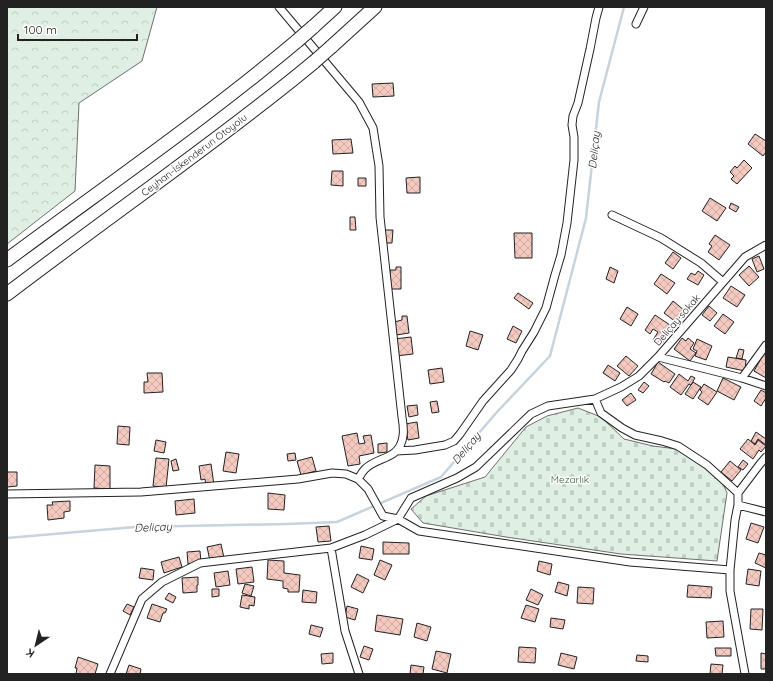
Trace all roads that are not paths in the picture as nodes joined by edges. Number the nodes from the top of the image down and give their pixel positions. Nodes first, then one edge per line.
1 (279, 7) edge
2 (335, 7) edge
3 (375, 7) edge
4 (599, 7) edge
5 (644, 7) edge
6 (636, 24) dead end
7 (612, 215) dead end
8 (766, 245) edge
9 (7, 260) edge
10 (723, 282) junction
11 (7, 294) edge
12 (766, 345) edge
13 (658, 357) junction
14 (742, 378) junction
15 (766, 386) edge
16 (595, 399) junction
17 (396, 451) junction
18 (766, 457) edge
19 (358, 480) junction
20 (738, 493) junction
21 (7, 494) edge
22 (738, 505) junction
23 (766, 512) edge
24 (398, 519) junction
25 (331, 548) junction
26 (730, 570) junction
27 (110, 674) edge
28 (359, 674) edge
29 (745, 674) edge

1 - 17 street
2 - 9 highway, bridge
3 - 11 highway, Ceyhan-İskenderun Otoyolu, bridge
4 - 17 street
5 - 6 street
7 - 10 street
8 - 10 street, Deliçay sokak
10 - 13 street, Deliçay sokak
12 - 14 street
13 - 14 street
13 - 16 street, Deliçay sokak
14 - 15 street
16 - 20 street
16 - 24 street, Deliçay sokak
17 - 19 street
18 - 20 street
19 - 21 street
19 - 24 street
20 - 22 street
22 - 23 street
22 - 26 street
24 - 25 street
24 - 26 street
25 - 27 street
25 - 28 street
26 - 29 street

